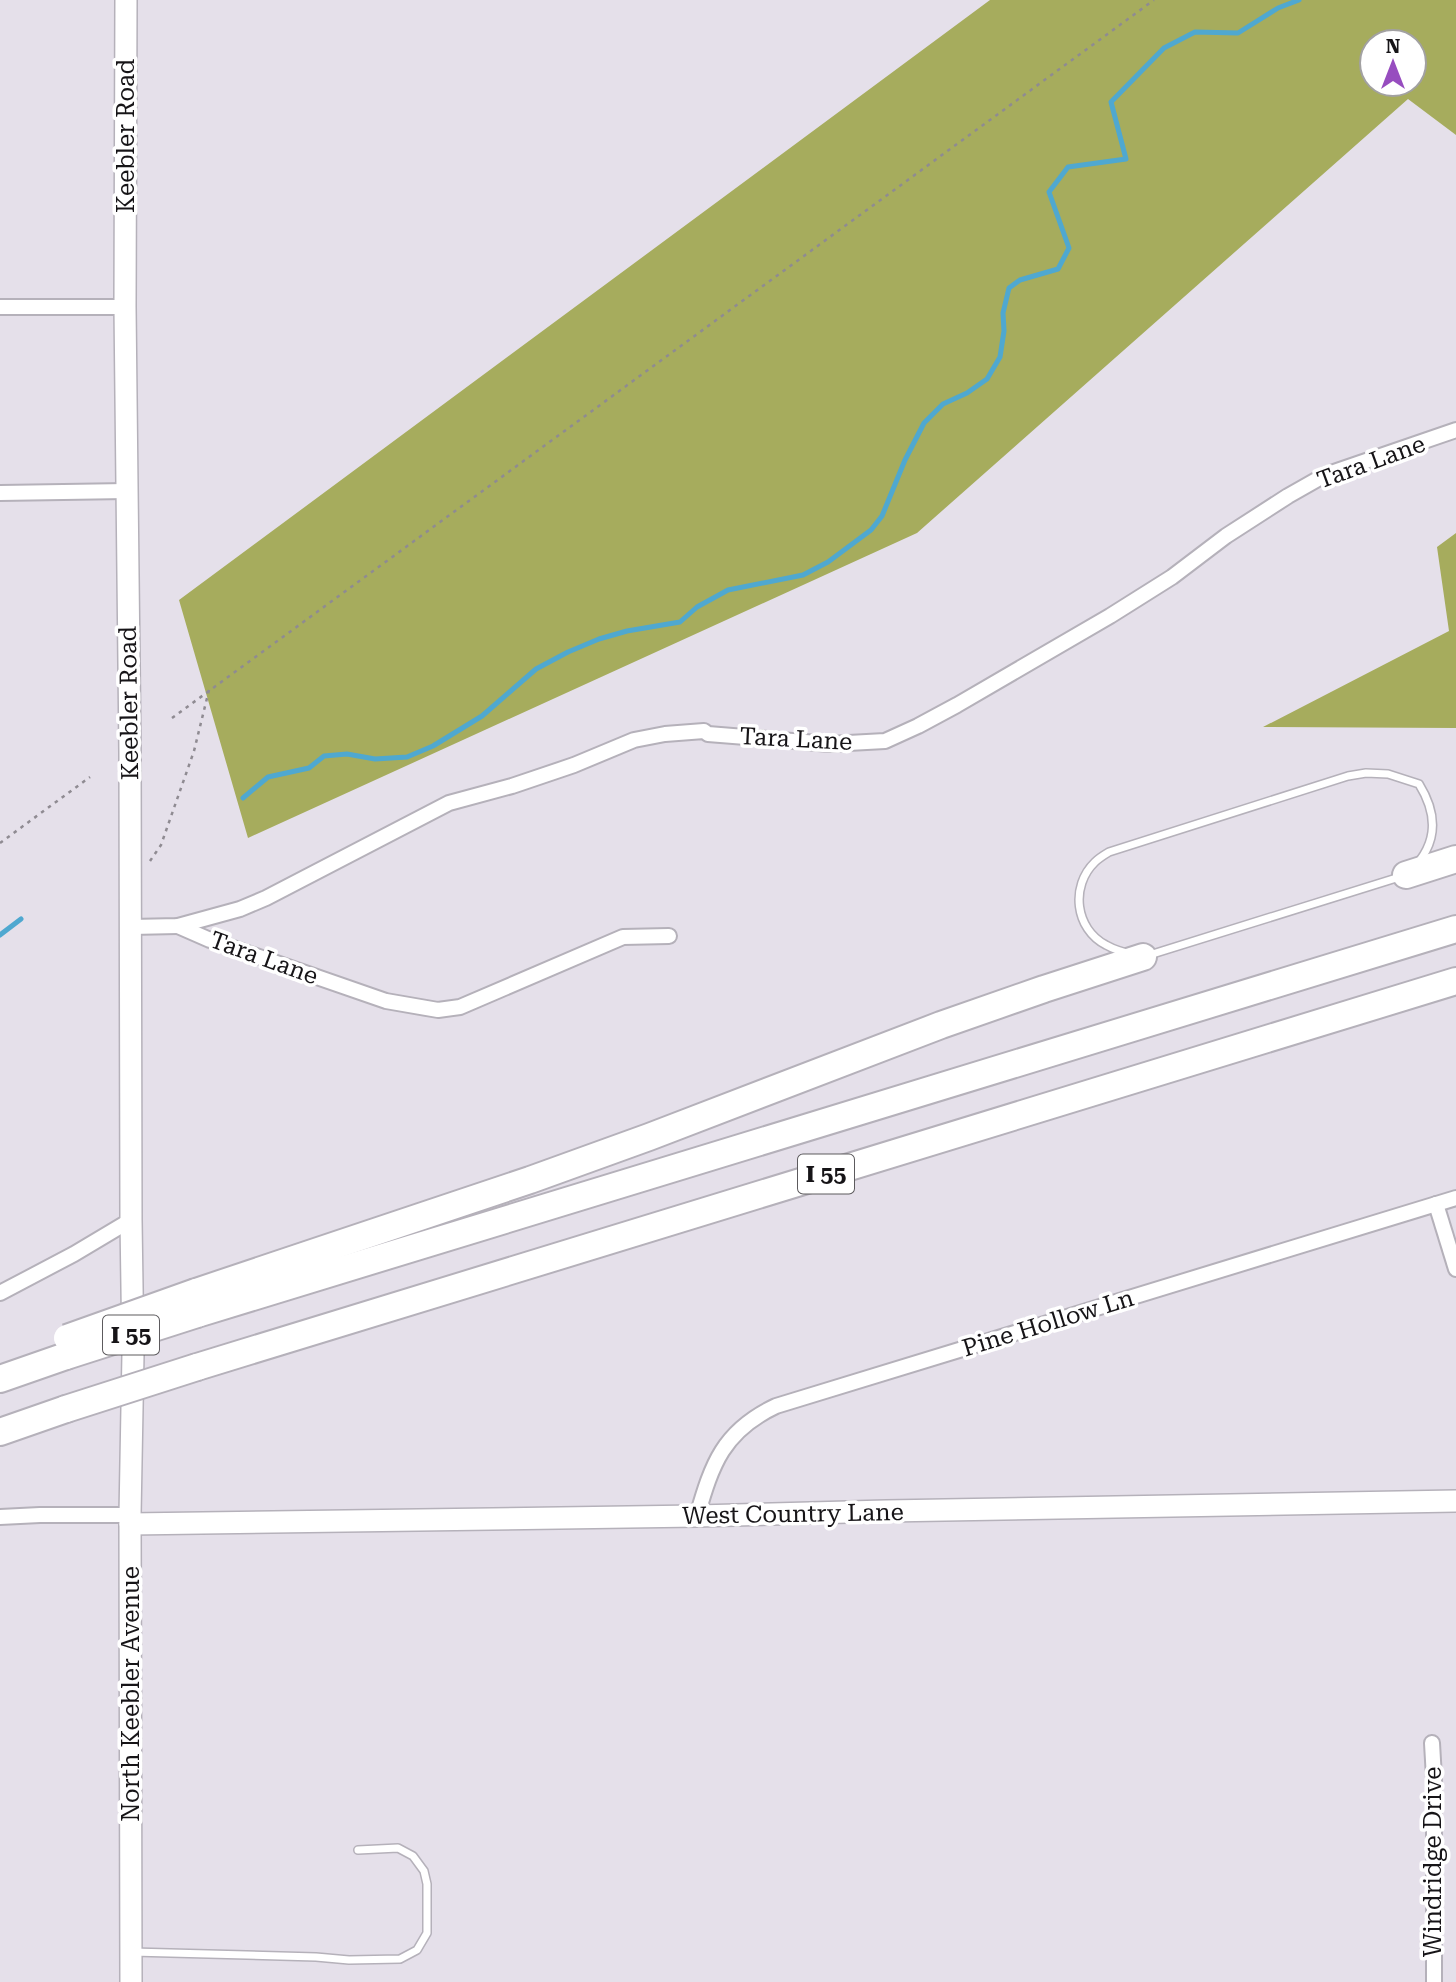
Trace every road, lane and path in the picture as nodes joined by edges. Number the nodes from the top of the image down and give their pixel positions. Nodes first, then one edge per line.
1 (126, 0) edge
2 (1154, 0) edge
3 (0, 307) edge
4 (125, 307) junction
5 (1456, 430) edge
6 (127, 491) junction
7 (0, 493) edge
8 (209, 690) junction
9 (172, 718) dead end
10 (90, 777) dead end
11 (0, 843) edge
12 (1456, 859) edge
13 (131, 866) junction
14 (1406, 875) junction
15 (178, 926) junction
16 (131, 927) junction
17 (1456, 929) edge
18 (669, 936) dead end
19 (1143, 957) junction
20 (1456, 981) edge
21 (1456, 1198) edge
22 (1436, 1204) junction
23 (131, 1220) junction
24 (1456, 1269) edge
25 (0, 1293) edge
26 (196, 1303) junction
27 (8, 1376) edge
28 (132, 1406) joint
29 (0, 1432) edge
30 (1456, 1501) edge
31 (697, 1516) junction
32 (0, 1517) edge
33 (130, 1520) junction
34 (1432, 1743) dead end
35 (358, 1850) dead end
36 (131, 1952) junction
37 (131, 1982) edge
38 (1434, 1982) edge

1 - 4 street, Keebler Road
2 - 8 path
3 - 4 street
4 - 6 street, Keebler Road
5 - 15 street, Tara Lane
6 - 7 street
6 - 13 street, Keebler Road
8 - 9 path
8 - 13 path
10 - 11 path
12 - 14 highway
13 - 16 street, Keebler Road
14 - 19 lane
14 - 19 lane
15 - 16 street, Tara Lane
15 - 18 street, Tara Lane
16 - 23 street, Keebler Road
17 - 26 highway, I 55
19 - 26 highway
20 - 29 highway, I 55, bridge
21 - 22 street, Pine Hollow Ln
22 - 24 street
22 - 31 street, Pine Hollow Ln
23 - 25 street
23 - 28 street, Keebler Road
26 - 27 highway, I 55, bridge
28 - 33 street, North Keebler Avenue
30 - 31 street, West Country Lane
31 - 33 street, West Country Lane
32 - 33 street, West Country Lane
33 - 36 street, North Keebler Avenue
34 - 38 street, Windridge Drive
35 - 36 lane
36 - 37 street, North Keebler Avenue

